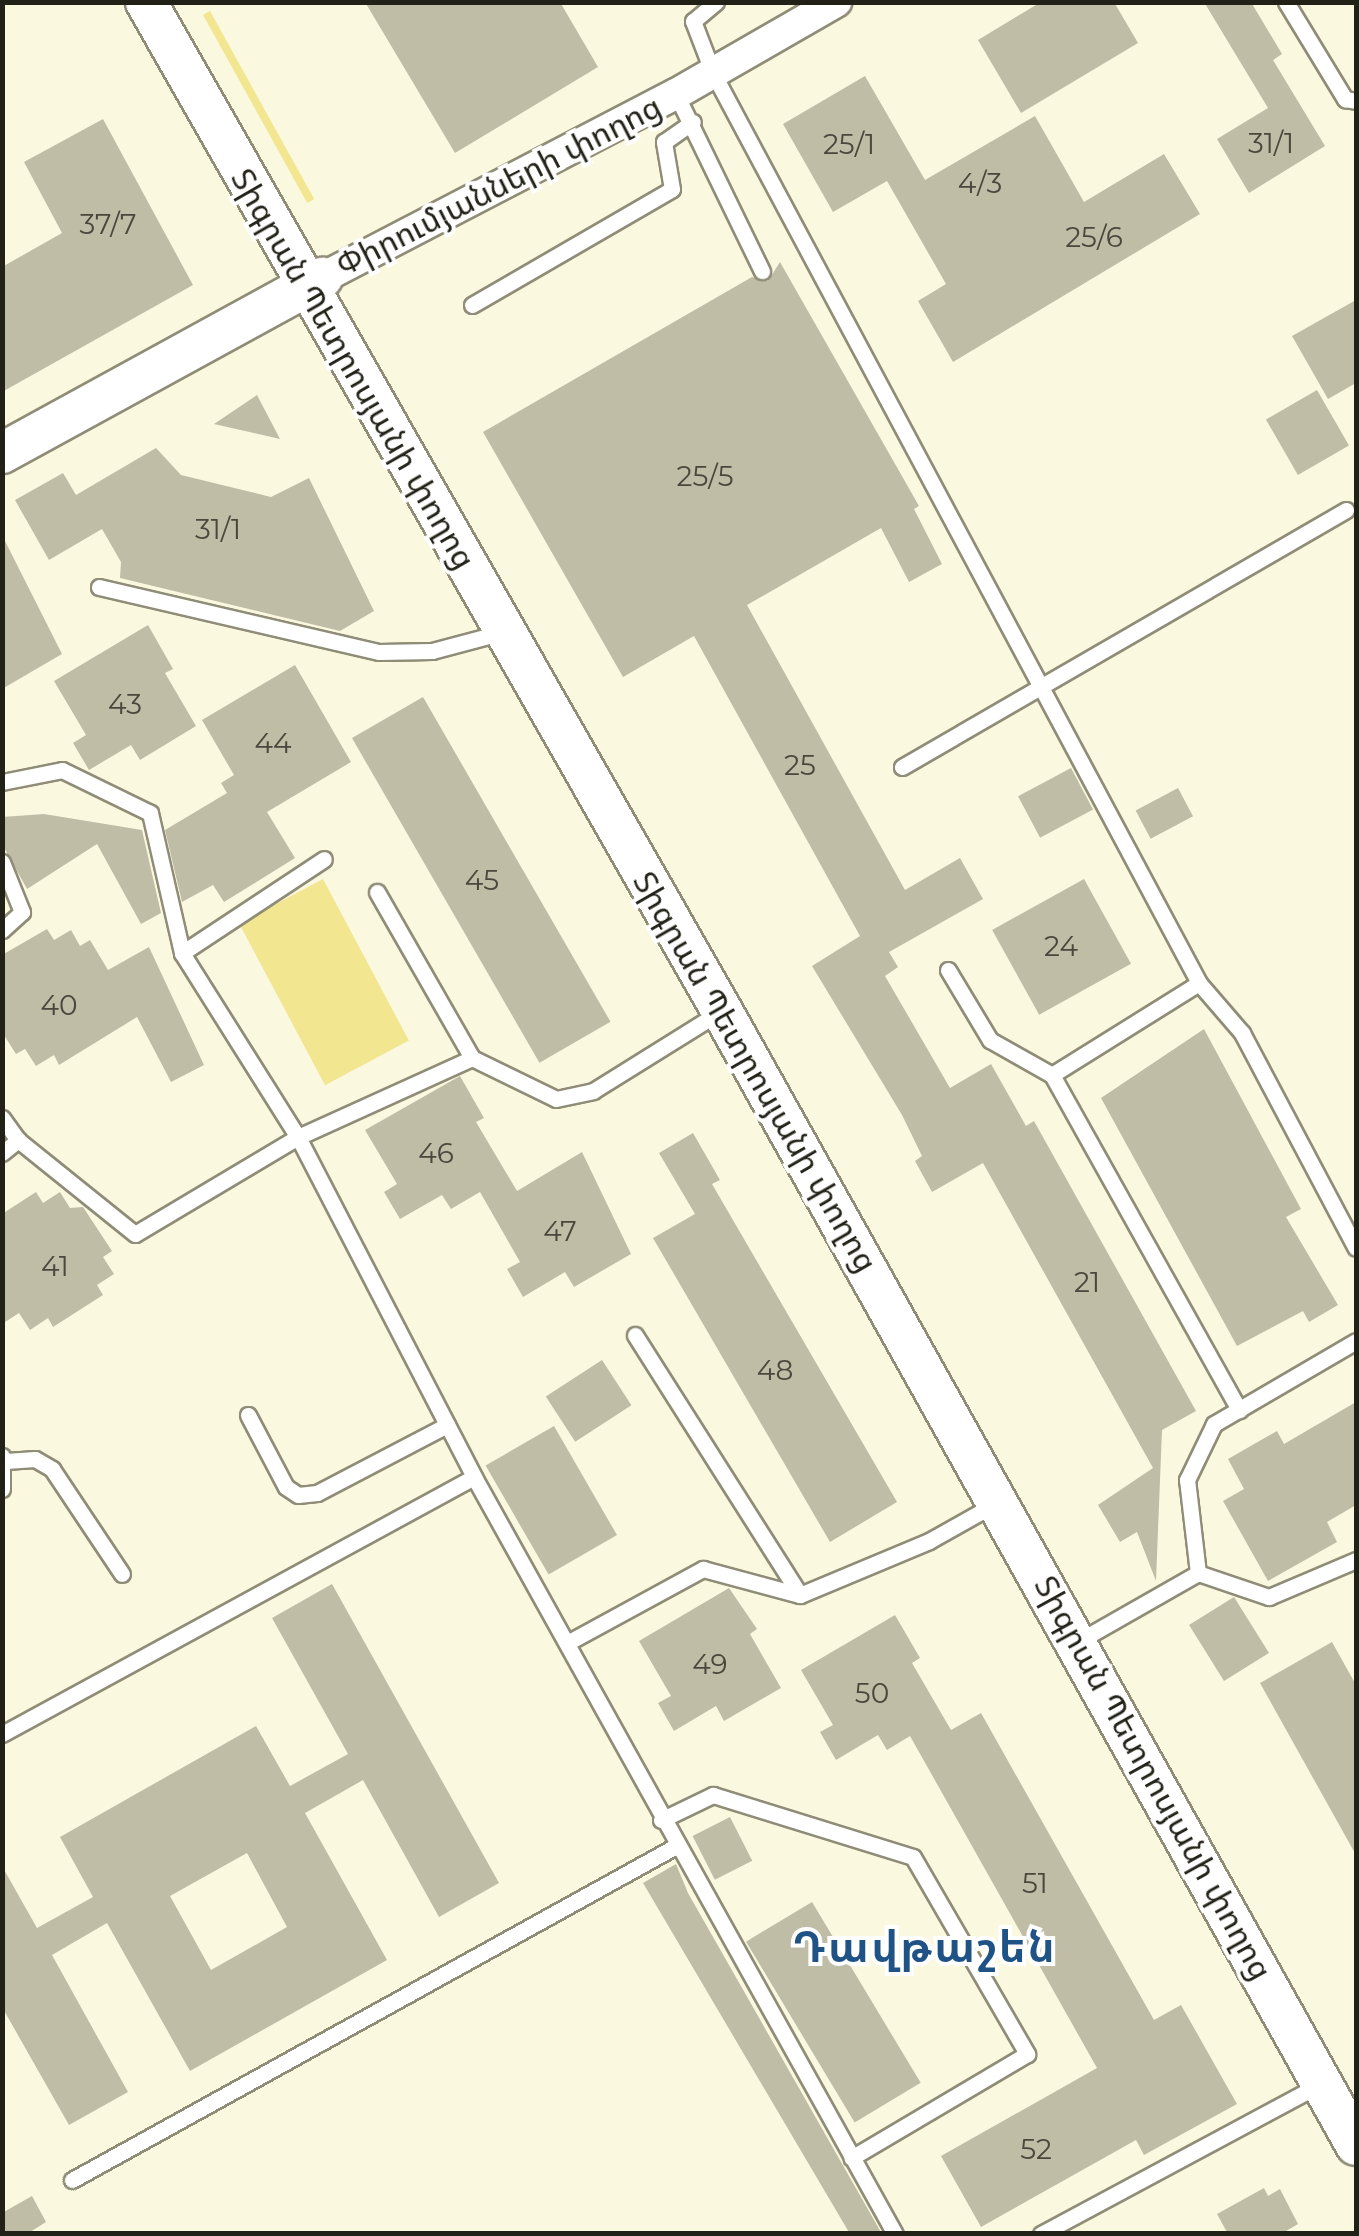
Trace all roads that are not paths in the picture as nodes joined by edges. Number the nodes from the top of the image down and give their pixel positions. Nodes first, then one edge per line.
1 (146, 2) edge
2 (170, 2) edge
3 (716, 2) edge
4 (836, 2) edge
5 (1286, 2) edge
6 (713, 72) junction
7 (676, 94) junction
8 (1350, 100) edge
9 (1356, 114) edge
10 (692, 122) junction
11 (762, 271) dead end
12 (313, 282) junction
13 (472, 305) dead end
14 (2, 453) edge
15 (1346, 510) dead end
16 (99, 587) dead end
17 (504, 632) junction
18 (1044, 685) junction
19 (902, 767) dead end
20 (2, 782) edge
21 (324, 859) dead end
22 (2, 862) edge
23 (377, 892) dead end
24 (2, 930) edge
25 (182, 953) junction
26 (948, 970) dead end
27 (1199, 983) junction
28 (729, 1006) junction
29 (472, 1058) junction
30 (1052, 1075) junction
31 (2, 1118) edge
32 (298, 1137) junction
33 (18, 1140) junction
34 (2, 1154) edge
35 (1356, 1248) edge
36 (635, 1335) dead end
37 (1356, 1341) edge
38 (1239, 1410) junction
39 (248, 1415) dead end
40 (447, 1425) junction
41 (4, 1459) edge
42 (474, 1477) junction
43 (2, 1488) edge
44 (999, 1502) junction
45 (1354, 1566) edge
46 (122, 1574) dead end
47 (1198, 1574) junction
48 (800, 1595) junction
49 (1087, 1637) junction
50 (566, 1643) junction
51 (2, 1734) edge
52 (662, 1820) junction
53 (676, 1846) junction
54 (1339, 2090) edge
55 (1356, 2146) edge
56 (851, 2158) junction
57 (72, 2180) dead end
58 (894, 2234) edge
59 (1041, 2234) edge

1 - 12 main road, Տիգրան Պետրոսյանի փողոց
2 - 12 main road, Տիգրան Պետրոսյանի փողոց
3 - 6 lane
4 - 6 street, Փիրումյանների փողոց
5 - 8 lane
6 - 7 street, Փիրումյանների փողոց
6 - 18 lane
7 - 10 lane
7 - 12 street, Փիրումյանների փողոց
8 - 9 lane
10 - 11 lane
10 - 13 lane
12 - 14 main road, Փիրումյանների փողոց
12 - 17 main road, Տիգրան Պետրոսյանի փողոց
12 - 28 main road, Տիգրան Պետրոսյանի փողոց
15 - 18 lane
16 - 17 lane
17 - 28 main road, Տիգրան Պետրոսյանի փողոց
18 - 19 lane
18 - 27 lane
20 - 25 lane
21 - 25 lane
22 - 24 lane
23 - 29 lane
25 - 32 lane
26 - 30 lane
27 - 30 lane
27 - 35 lane
28 - 29 lane
28 - 44 main road, Տիգրան Պետրոսյանի փողոց
28 - 49 main road, Տիգրան Պետրոսյանի փողոց
29 - 32 lane
30 - 38 lane
31 - 33 lane
32 - 33 lane
32 - 40 lane
33 - 34 lane
36 - 48 lane
37 - 38 lane
38 - 47 lane
39 - 40 lane
40 - 42 lane
41 - 43 lane
41 - 46 lane
42 - 50 lane
42 - 51 lane
44 - 48 lane
44 - 49 main road, Տիգրան Պետրոսյանի փողոց
45 - 47 lane
47 - 49 lane
48 - 50 lane
49 - 54 main road, Տիգրան Պետրոսյանի փողոց
50 - 52 lane
52 - 53 lane
52 - 56 lane
53 - 56 lane
53 - 57 lane
54 - 55 main road, Տիգրան Պետրոսյանի փողոց
54 - 59 lane
56 - 58 lane

